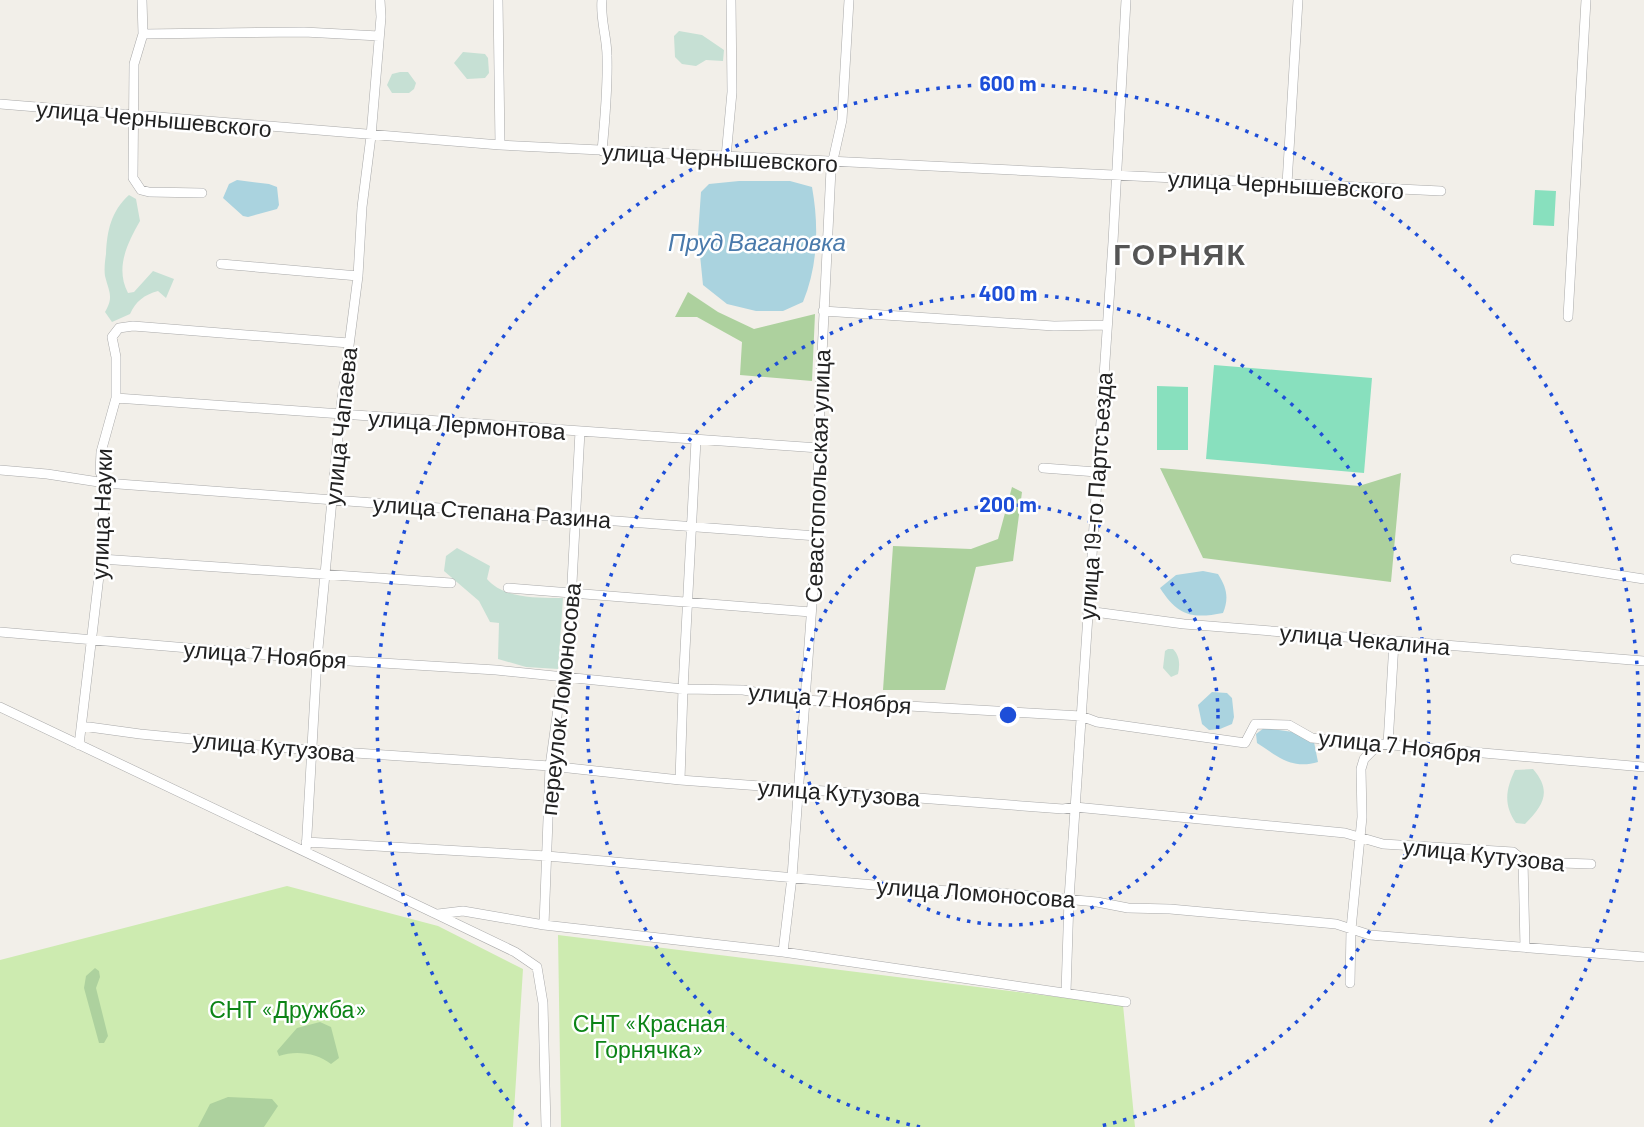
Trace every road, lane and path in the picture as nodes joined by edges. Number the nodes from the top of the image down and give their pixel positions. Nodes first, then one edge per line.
1 (142, 0) edge
2 (380, 0) edge
3 (498, 0) edge
4 (602, 0) edge
5 (732, 0) edge
6 (849, 0) edge
7 (1126, 0) edge
8 (1298, 0) edge
9 (1586, 0) edge
10 (142, 34) junction
11 (379, 36) junction
12 (0, 104) edge
13 (133, 116) junction
14 (371, 136) junction
15 (500, 145) junction
16 (602, 151) junction
17 (726, 158) junction
18 (832, 163) junction
19 (1115, 175) junction
20 (1287, 184) junction
21 (1441, 191) dead end
22 (202, 193) dead end
23 (221, 264) dead end
24 (358, 276) junction
25 (823, 311) junction
26 (1568, 317) dead end
27 (1107, 325) junction
28 (349, 343) junction
29 (116, 398) junction
30 (340, 415) junction
31 (580, 431) junction
32 (696, 440) junction
33 (819, 448) junction
34 (1043, 468) dead end
35 (0, 470) edge
36 (1097, 472) junction
37 (105, 483) junction
38 (332, 499) junction
39 (575, 518) junction
40 (691, 526) junction
41 (817, 536) junction
42 (101, 559) junction
43 (1516, 559) dead end
44 (326, 574) junction
45 (1644, 579) edge
46 (451, 583) dead end
47 (508, 588) dead end
48 (571, 593) junction
49 (687, 603) junction
50 (1087, 611) junction
51 (811, 612) junction
52 (0, 632) edge
53 (93, 640) junction
54 (1394, 642) junction
55 (317, 659) junction
56 (1644, 661) edge
57 (567, 678) junction
58 (682, 690) junction
59 (804, 700) junction
60 (0, 707) edge
61 (1081, 716) junction
62 (82, 726) junction
63 (79, 744) junction
64 (1384, 744) junction
65 (310, 750) junction
66 (550, 766) junction
67 (1644, 767) edge
68 (680, 780) junction
69 (797, 788) junction
70 (1075, 807) junction
71 (1358, 837) junction
72 (306, 847) junction
73 (547, 856) junction
74 (1523, 860) junction
75 (1591, 864) dead end
76 (792, 877) junction
77 (1069, 900) junction
78 (436, 914) junction
79 (544, 925) junction
80 (1351, 929) junction
81 (1525, 948) junction
82 (783, 951) junction
83 (1644, 957) edge
84 (1350, 983) dead end
85 (1066, 992) junction
86 (1126, 1002) dead end
87 (546, 1127) edge

1 - 10 street
2 - 11 street, улица Чапаева
3 - 15 street
4 - 16 street
5 - 17 street
6 - 18 street, Севастопольская улица
7 - 19 street, улица 19-го Партсъезда
8 - 20 street
9 - 26 street
10 - 11 street
10 - 13 street
11 - 14 street, улица Чапаева
12 - 13 street, улица Чернышевского
13 - 14 street, улица Чернышевского
13 - 22 street
14 - 15 street, улица Чернышевского
14 - 24 street, улица Чапаева
15 - 16 street, улица Чернышевского
16 - 17 street, улица Чернышевского
17 - 18 street, улица Чернышевского
18 - 19 street, улица Чернышевского
18 - 25 street, Севастопольская улица
19 - 20 street, улица Чернышевского
19 - 27 street, улица 19-го Партсъезда
20 - 21 street, улица Чернышевского
23 - 24 street
24 - 28 street, улица Чапаева
25 - 27 street
25 - 33 street, Севастопольская улица
27 - 36 street, улица 19-го Партсъезда
28 - 29 street, улица Науки
28 - 30 street, улица Чапаева
29 - 30 street, улица Лермонтова
29 - 37 street, улица Науки
30 - 31 street, улица Лермонтова
30 - 38 street, улица Чапаева
31 - 32 street, улица Лермонтова
31 - 39 street, переулок Ломоносова
32 - 33 street, улица Лермонтова
32 - 40 street
33 - 41 street, Севастопольская улица
34 - 36 street
35 - 37 street, улица Степана Разина
36 - 50 street, улица 19-го Партсъезда
37 - 38 street, улица Степана Разина
37 - 42 street, улица Науки
38 - 39 street, улица Степана Разина
38 - 44 street, улица Чапаева
39 - 40 street, улица Степана Разина
39 - 48 street, переулок Ломоносова
40 - 41 street, улица Степана Разина
40 - 49 street
41 - 51 street, Севастопольская улица
42 - 44 street
42 - 53 street, улица Науки
43 - 45 street
44 - 46 street
44 - 55 street, улица Чапаева
47 - 48 street
48 - 49 street
48 - 57 street, переулок Ломоносова
49 - 51 street
49 - 58 street
50 - 54 street, улица Чекалина
50 - 61 street, улица 19-го Партсъезда
51 - 59 street, Севастопольская улица
52 - 53 street, улица 7 Ноября
53 - 55 street, улица 7 Ноября
53 - 62 street, улица Науки
54 - 56 street, улица Чекалина
54 - 64 street
55 - 57 street, улица 7 Ноября
55 - 65 street, улица Чапаева
57 - 58 street, улица 7 Ноября
57 - 66 street, переулок Ломоносова
58 - 59 street, улица 7 Ноября
58 - 68 street
59 - 61 street, улица 7 Ноября
59 - 69 street, Севастопольская улица
60 - 63 street
61 - 64 street, улица 7 Ноября
61 - 70 street, улица 19-го Партсъезда
62 - 63 street, улица Науки
62 - 65 street, улица Кутузова
63 - 72 street
64 - 67 street, улица 7 Ноября
64 - 71 street
65 - 66 street, улица Кутузова
65 - 72 street, улица Чапаева
66 - 68 street, улица Кутузова
66 - 73 street, переулок Ломоносова
68 - 69 street, улица Кутузова
69 - 70 street, улица Кутузова
69 - 76 street, Севастопольская улица
70 - 71 street, улица Кутузова
70 - 77 street, улица 19-го Партсъезда
71 - 74 street, улица Кутузова
71 - 80 street
72 - 73 street, улица Ломоносова
72 - 78 street
73 - 76 street, улица Ломоносова
73 - 79 street, переулок Ломоносова
74 - 75 street, улица Кутузова
74 - 81 street
76 - 77 street, улица Ломоносова
76 - 82 street, Севастопольская улица
77 - 80 street, улица Ломоносова
77 - 85 street, улица 19-го Партсъезда
78 - 79 street
78 - 87 street
79 - 82 street
80 - 81 street, улица Ломоносова
80 - 84 street
81 - 83 street, улица Ломоносова
82 - 85 street
85 - 86 street

